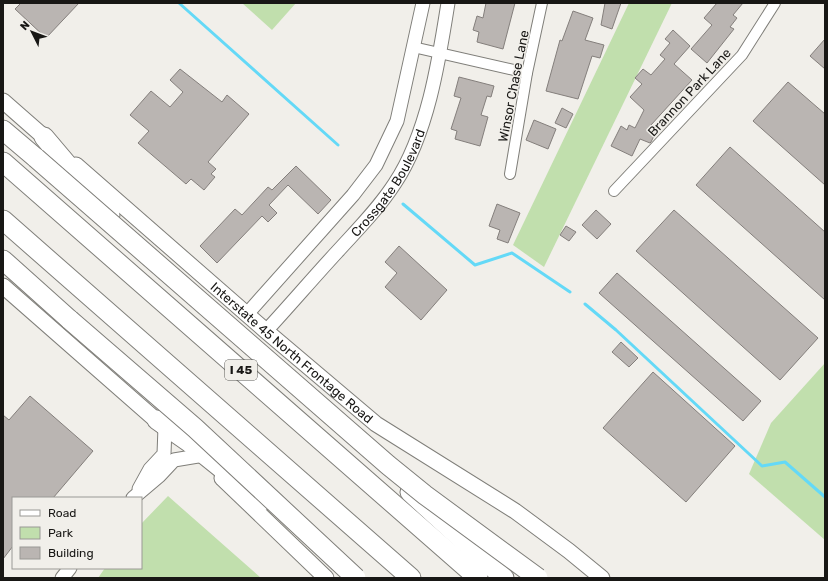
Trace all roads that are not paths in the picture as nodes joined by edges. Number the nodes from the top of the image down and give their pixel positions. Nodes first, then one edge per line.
1 (423, 3) edge
2 (448, 3) edge
3 (542, 3) edge
4 (775, 3) edge
5 (413, 47) junction
6 (440, 53) junction
7 (527, 73) junction
8 (3, 101) edge
9 (3, 130) edge
10 (44, 137) junction
11 (3, 162) edge
12 (510, 174) dead end
13 (614, 192) dead end
14 (3, 220) edge
15 (3, 260) edge
16 (3, 286) edge
17 (247, 314) junction
18 (266, 331) junction
19 (161, 424) junction
20 (198, 456) junction
21 (134, 496) edge
22 (69, 569) edge
23 (62, 578) edge
24 (326, 578) edge
25 (356, 578) edge
26 (359, 578) edge
27 (411, 578) edge
28 (478, 578) edge
29 (504, 578) edge
30 (538, 578) edge
31 (602, 578) edge

1 - 5 street, Crossgate Boulevard
2 - 6 street, Crossgate Boulevard
3 - 7 street, Winsor Chase Lane
4 - 13 street, Brannon Park Lane
5 - 6 street
5 - 17 street, Crossgate Boulevard
6 - 7 street
6 - 18 street, Crossgate Boulevard
7 - 12 street, Winsor Chase Lane
8 - 10 main road, Interstate 45 North Frontage Road
9 - 30 highway, bridge
10 - 17 main road, Interstate 45 North Frontage Road
10 - 29 highway
11 - 28 highway, I 45
14 - 27 highway
15 - 25 highway, bridge
16 - 19 main road
17 - 18 main road, Interstate 45 North Frontage Road
18 - 31 main road, Interstate 45 North Frontage Road
19 - 20 main road
19 - 21 street
19 - 26 highway
20 - 21 street
20 - 24 main road
22 - 23 street

